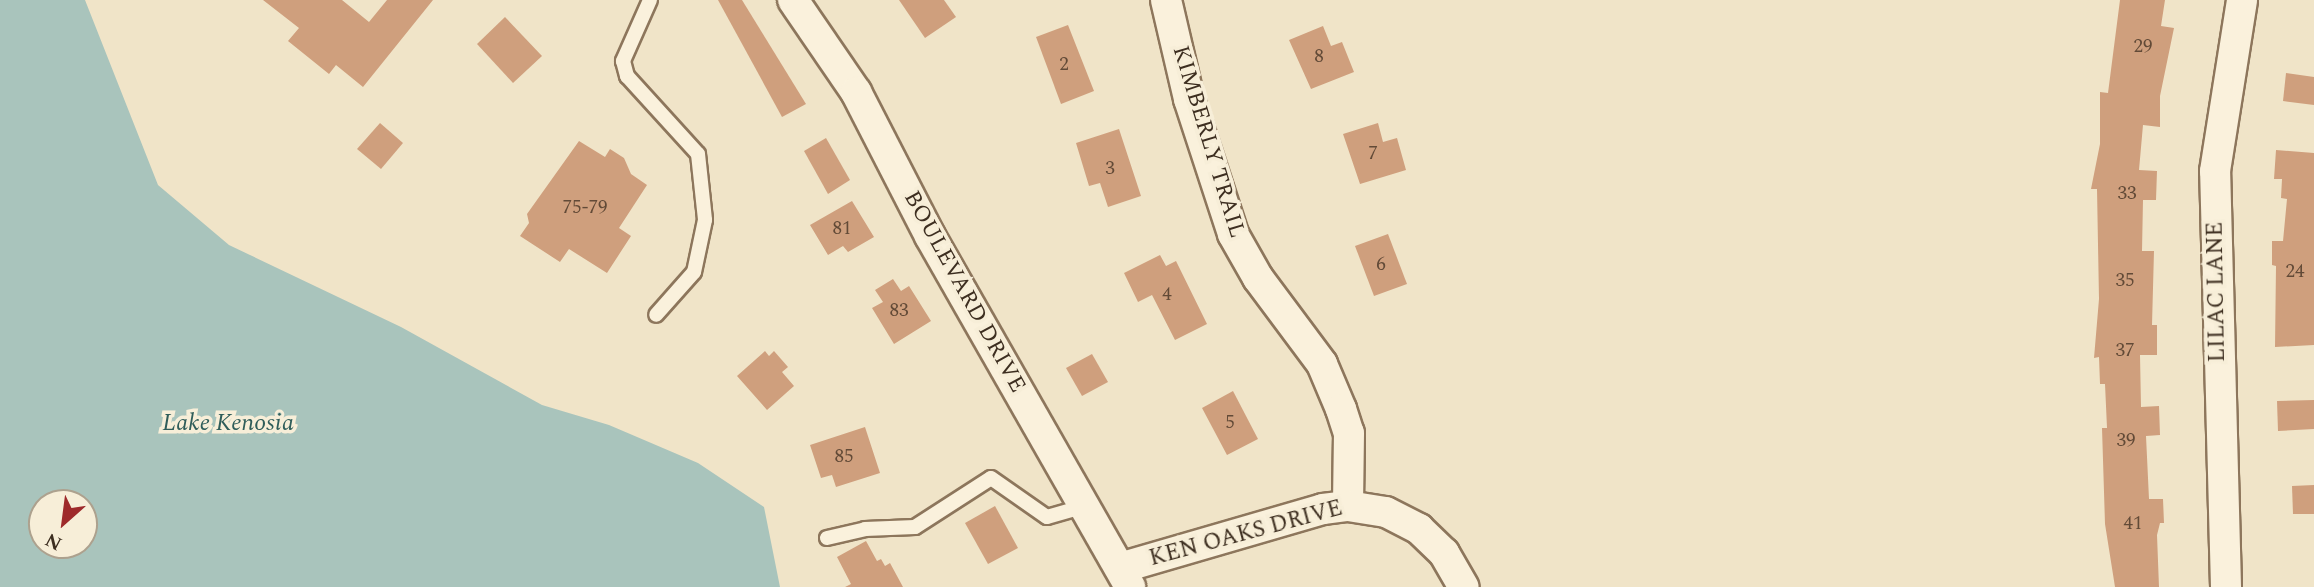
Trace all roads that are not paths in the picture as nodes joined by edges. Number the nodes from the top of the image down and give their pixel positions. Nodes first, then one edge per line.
1 (650, 0) edge
2 (793, 0) edge
3 (1166, 0) edge
4 (2242, 0) edge
5 (656, 315) dead end
6 (1085, 506) junction
7 (1348, 506) junction
8 (827, 538) dead end
9 (1125, 577) edge
10 (1464, 587) edge
11 (2226, 587) edge

1 - 5 lane
2 - 6 street, BOULEVARD DRIVE
3 - 7 street, KIMBERLY TRAIL
4 - 11 street, LILAC LANE
6 - 8 lane
6 - 9 street, BOULEVARD DRIVE
7 - 9 street, KEN OAKS DRIVE
7 - 10 street, KEN OAKS DRIVE

